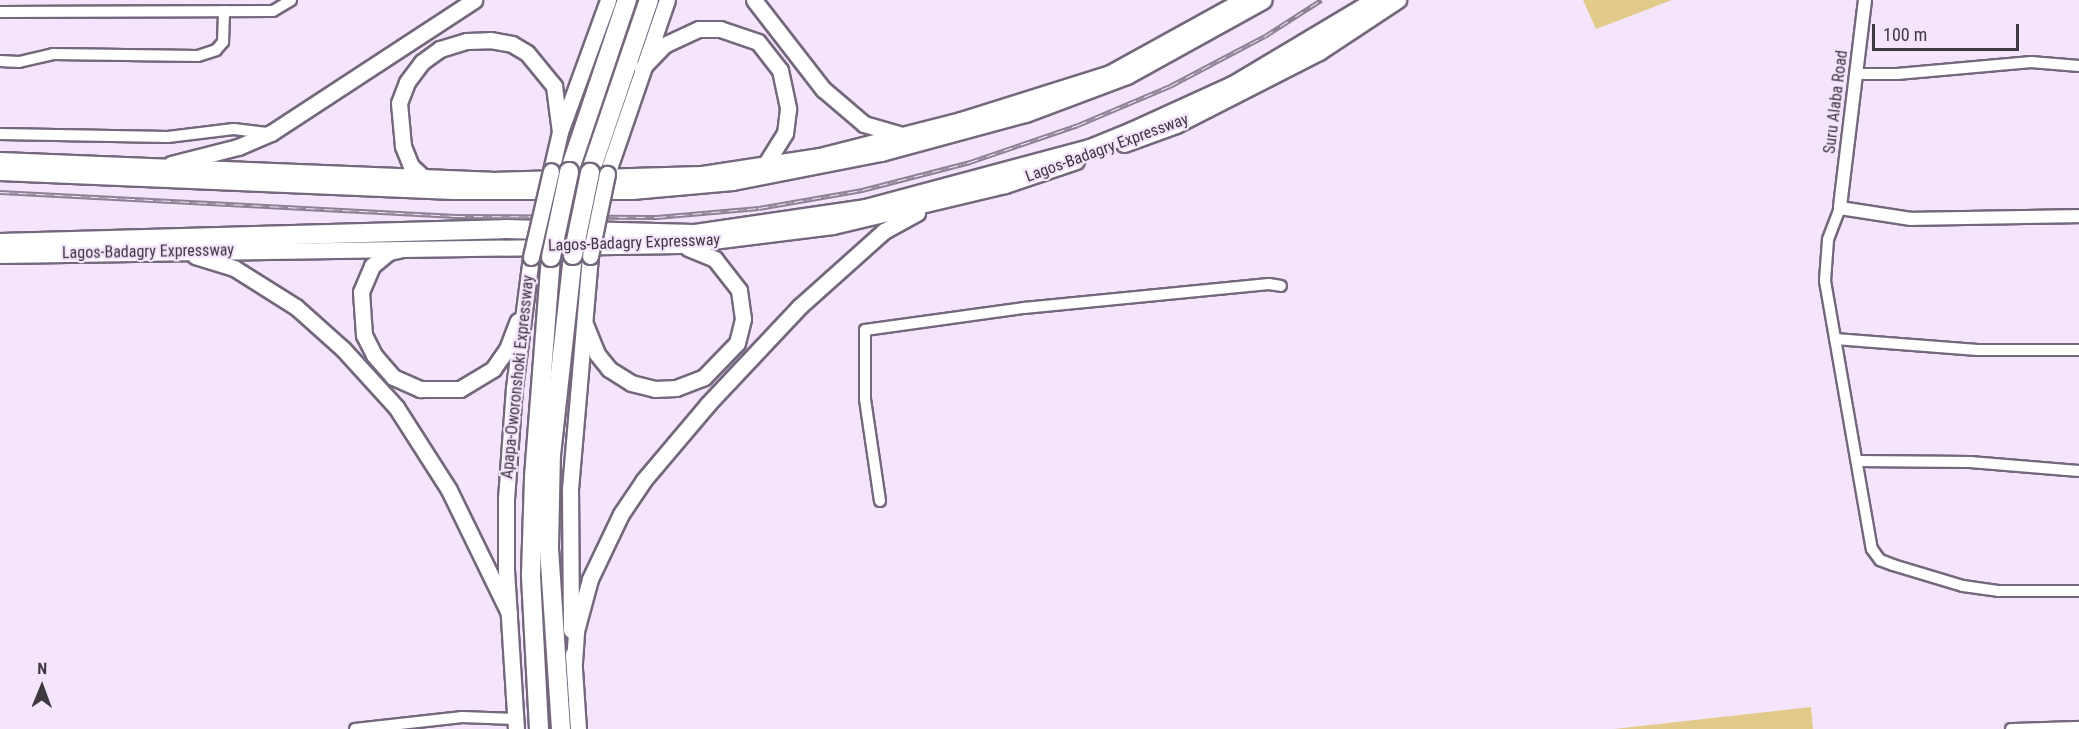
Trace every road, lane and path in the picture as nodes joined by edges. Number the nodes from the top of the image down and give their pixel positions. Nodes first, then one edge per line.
1 (291, 0) edge
2 (474, 0) edge
3 (608, 0) edge
4 (627, 0) edge
5 (649, 0) edge
6 (667, 0) edge
7 (754, 0) edge
8 (1242, 0) edge
9 (1263, 0) edge
10 (1377, 0) edge
11 (1398, 0) edge
12 (1865, 0) edge
13 (224, 11) junction
14 (0, 12) edge
15 (0, 61) edge
16 (2079, 66) edge
17 (642, 68) junction
18 (1856, 74) junction
19 (560, 132) junction
20 (271, 133) junction
21 (0, 134) edge
22 (902, 134) junction
23 (0, 160) edge
24 (766, 164) junction
25 (158, 168) junction
26 (0, 171) edge
27 (560, 172) junction
28 (598, 173) junction
29 (424, 178) junction
30 (954, 199) junction
31 (1840, 208) junction
32 (2079, 216) edge
33 (0, 243) edge
34 (680, 245) junction
35 (410, 247) junction
36 (168, 251) junction
37 (0, 255) edge
38 (581, 256) junction
39 (1281, 286) dead end
40 (524, 304) junction
41 (582, 316) junction
42 (1835, 339) junction
43 (2079, 350) edge
44 (1857, 461) junction
45 (2079, 471) edge
46 (880, 501) dead end
47 (2079, 591) edge
48 (509, 613) junction
49 (574, 662) junction
50 (516, 724) edge
51 (2079, 727) edge
52 (356, 729) edge
53 (539, 729) edge
54 (561, 729) edge
55 (578, 729) edge
56 (2011, 729) edge

1 - 13 street
2 - 20 main road
3 - 19 main road, Apapa-Oworonshoki Expressway
4 - 27 highway, Apapa-Oworonshoki Expressway
5 - 28 highway
6 - 17 main road
7 - 22 main road
8 - 22 main road
9 - 26 highway
10 - 33 highway, Lagos-Badagry Expressway
11 - 30 main road, Lagos-Badagry Expressway
12 - 18 street, Suru Alaba Road
13 - 14 street
13 - 15 street
16 - 18 street
17 - 24 main road
17 - 28 main road
18 - 31 street, Suru Alaba Road
19 - 27 main road, Apapa-Oworonshoki Expressway
19 - 29 main road
20 - 21 street
20 - 25 main road
22 - 24 main road
23 - 25 main road
24 - 29 main road
25 - 29 main road
27 - 40 main road, Apapa-Oworonshoki Expressway, bridge
27 - 53 highway, Apapa-Oworonshoki Expressway, bridge
28 - 38 highway, bridge
30 - 34 main road, Lagos-Badagry Expressway
30 - 49 main road
31 - 32 street
31 - 42 street
34 - 35 main road, Lagos-Badagry Expressway
34 - 41 main road
35 - 36 main road, Lagos-Badagry Expressway
35 - 40 main road
36 - 37 main road, Lagos-Badagry Expressway
36 - 48 main road
38 - 41 main road
38 - 54 highway
39 - 46 street
40 - 48 main road, Apapa-Oworonshoki Expressway
41 - 49 main road
42 - 43 street
42 - 44 street
44 - 45 street
44 - 47 street
48 - 50 main road, Apapa-Oworonshoki Expressway
49 - 55 main road
50 - 52 street
51 - 56 street

